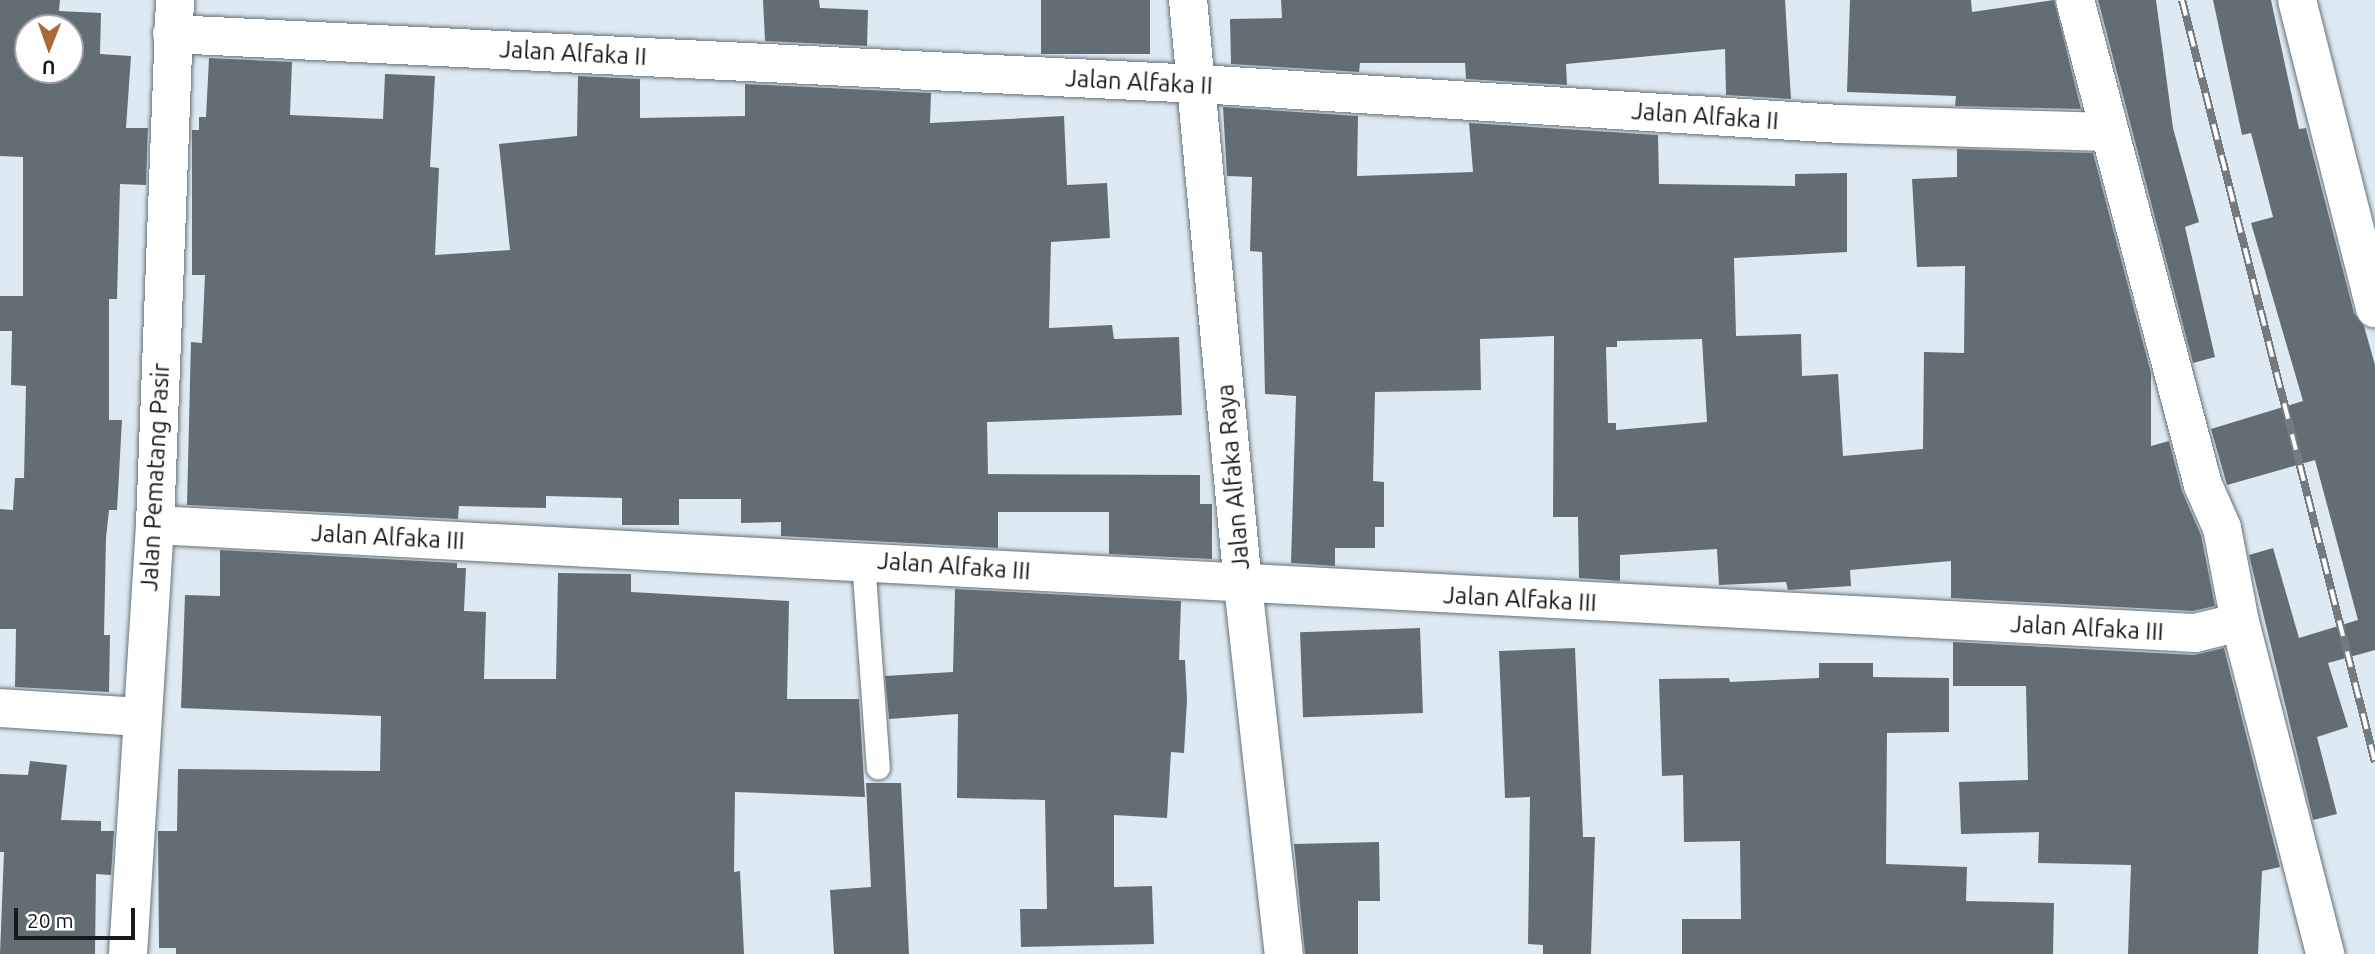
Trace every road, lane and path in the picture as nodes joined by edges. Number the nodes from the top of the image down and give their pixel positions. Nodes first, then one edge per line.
1 (1188, 0) edge
2 (2075, 0) edge
3 (2298, 0) edge
4 (173, 17) edge
5 (1199, 85) junction
6 (2106, 132) junction
7 (2375, 308) edge
8 (155, 525) junction
9 (863, 560) junction
10 (1242, 585) junction
11 (2241, 622) junction
12 (0, 708) edge
13 (141, 717) junction
14 (878, 767) dead end
15 (128, 954) edge
16 (1284, 954) edge
17 (2325, 954) edge

1 - 5 street, Jalan Alfaka Raya
2 - 6 street
3 - 7 street
4 - 5 street, Jalan Alfaka II
4 - 8 street, Jalan Pematang Pasir
5 - 6 street, Jalan Alfaka II
5 - 10 street, Jalan Alfaka Raya
6 - 11 street
8 - 9 street, Jalan Alfaka III
8 - 13 street, Jalan Pematang Pasir
9 - 10 street, Jalan Alfaka III
9 - 14 lane
10 - 11 street, Jalan Alfaka III
10 - 16 street, Jalan Alfaka Raya
11 - 17 street
12 - 13 street
13 - 15 street, Jalan Pematang Pasir

